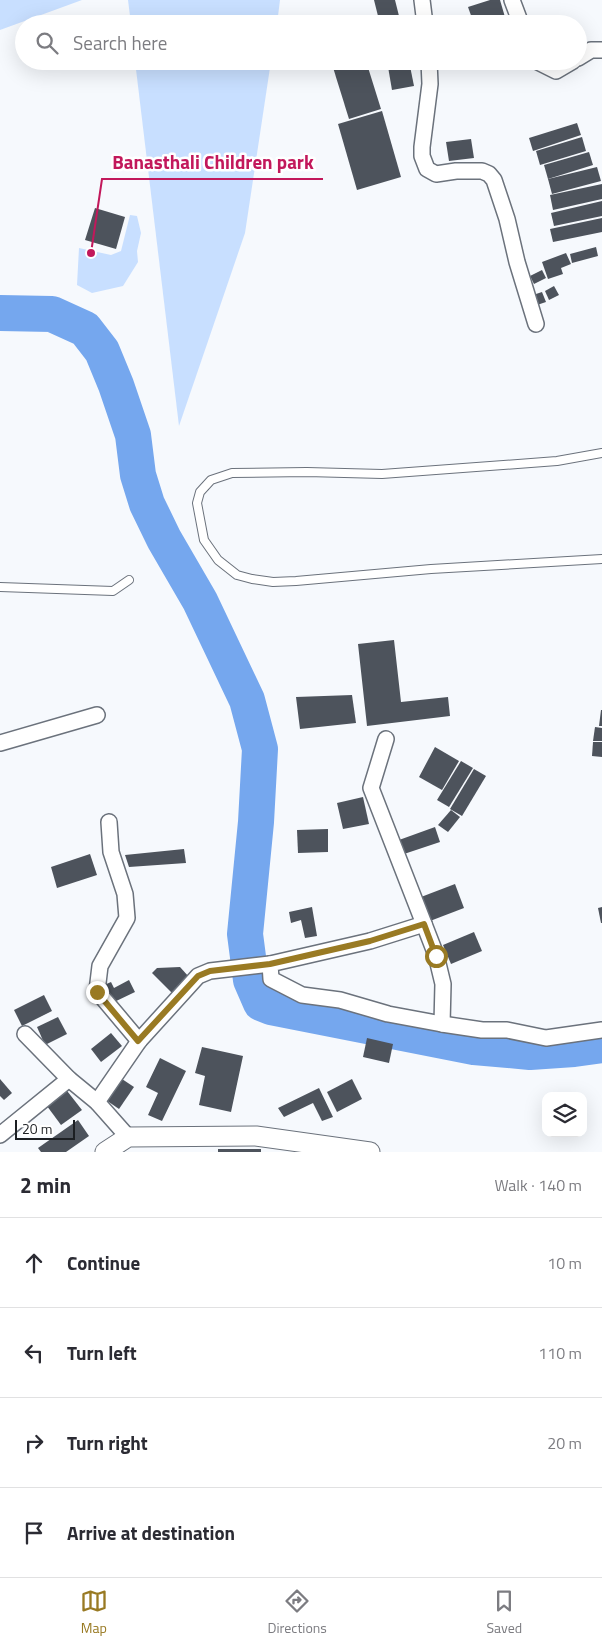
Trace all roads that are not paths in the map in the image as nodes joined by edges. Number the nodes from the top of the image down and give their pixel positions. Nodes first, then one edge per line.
1 (422, 0) edge
2 (512, 0) edge
3 (424, 15) edge
4 (518, 15) edge
5 (602, 50) edge
6 (587, 52) edge
7 (429, 70) edge
8 (536, 324) dead end
9 (602, 453) edge
10 (602, 559) edge
11 (129, 580) dead end
12 (0, 587) edge
13 (97, 715) dead end
14 (386, 739) dead end
15 (0, 743) edge
16 (109, 822) dead end
17 (424, 924) junction
18 (270, 964) junction
19 (442, 1024) junction
20 (602, 1030) edge
21 (25, 1034) dead end
22 (138, 1041) junction
23 (69, 1079) junction
24 (97, 1102) junction
25 (0, 1135) edge
26 (128, 1137) junction
27 (105, 1152) edge
28 (370, 1152) edge

1 - 3 street
2 - 4 street
5 - 6 street
7 - 8 street
9 - 10 lane
11 - 12 lane
13 - 15 street
14 - 17 street
16 - 22 street
17 - 18 street
17 - 19 street
18 - 19 street
18 - 22 street
19 - 20 street
21 - 23 street
22 - 24 street
23 - 24 street
23 - 25 street
24 - 26 street
26 - 27 street
26 - 28 street

